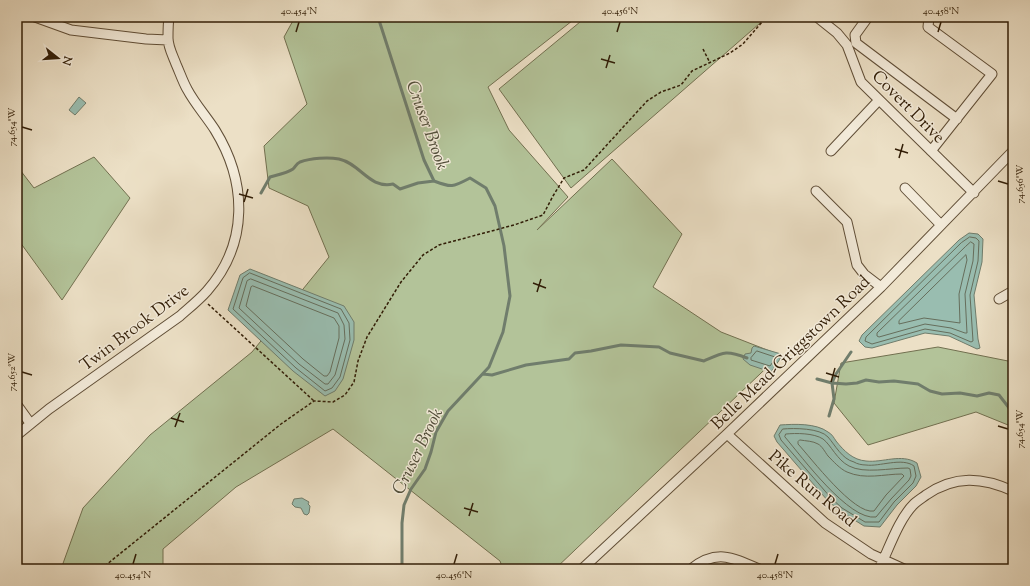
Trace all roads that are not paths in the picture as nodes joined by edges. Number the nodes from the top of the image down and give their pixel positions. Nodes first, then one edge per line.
1 (35, 17) edge
2 (169, 17) edge
3 (817, 17) edge
4 (868, 17) edge
5 (929, 17) edge
6 (168, 40) junction
7 (851, 44) junction
8 (879, 100) junction
9 (957, 119) junction
10 (832, 151) dead end
11 (931, 151) junction
12 (1013, 151) edge
13 (905, 188) dead end
14 (816, 191) dead end
15 (974, 192) junction
16 (941, 225) junction
17 (881, 287) junction
18 (1013, 291) edge
19 (999, 299) dead end
20 (17, 405) edge
21 (30, 423) junction
22 (728, 434) junction
23 (17, 435) edge
24 (1013, 491) edge
25 (883, 560) junction
26 (582, 569) edge
27 (691, 569) edge
28 (759, 569) edge
29 (879, 569) edge
30 (904, 569) edge

1 - 6 street
2 - 6 street
3 - 7 street, Covert Drive
4 - 7 street
5 - 9 street
6 - 21 street, Twin Brook Drive
7 - 8 street, Covert Drive
7 - 9 street
8 - 10 street
8 - 11 street, Covert Drive
9 - 11 street
11 - 15 street, Covert Drive
12 - 15 street, Belle Mead-Griggstown Road
13 - 16 street
14 - 17 street
15 - 16 street, Belle Mead-Griggstown Road
16 - 17 street, Belle Mead-Griggstown Road
17 - 22 street, Belle Mead-Griggstown Road
18 - 19 street
20 - 21 street
21 - 23 street, Twin Brook Drive
22 - 25 street, Pike Run Road
22 - 26 street, Belle Mead-Griggstown Road
24 - 25 street
25 - 29 street
25 - 30 street, Pike Run Road
27 - 28 street

